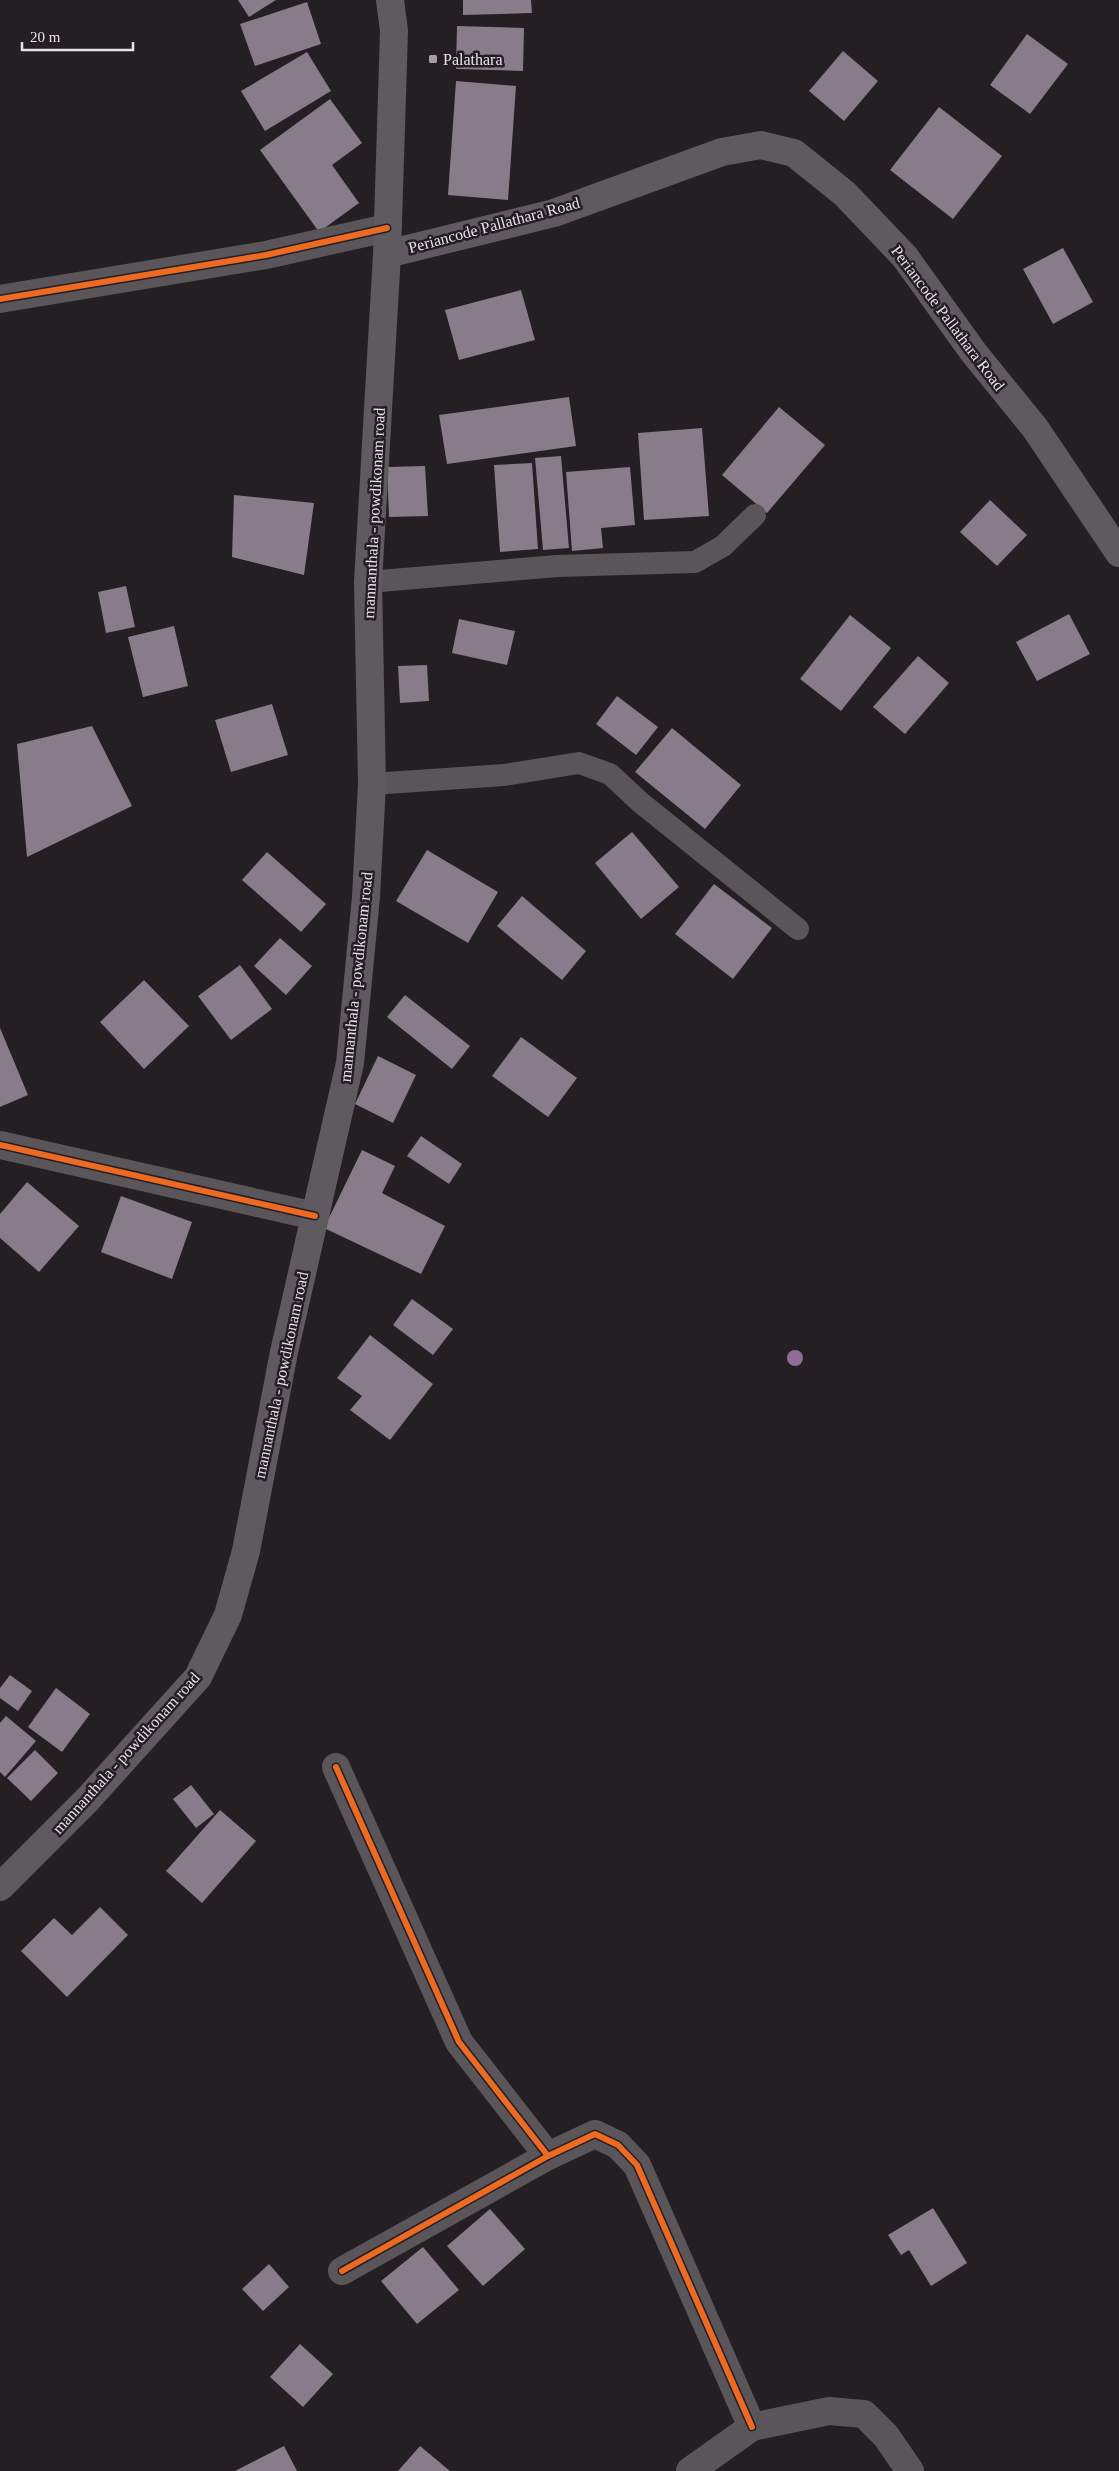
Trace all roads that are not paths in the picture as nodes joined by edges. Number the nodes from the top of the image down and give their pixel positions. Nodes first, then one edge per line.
1 (390, 0) edge
2 (387, 241) junction
3 (0, 299) edge
4 (755, 515) dead end
5 (1119, 553) edge
6 (368, 582) junction
7 (372, 784) junction
8 (798, 929) dead end
9 (0, 1145) edge
10 (315, 1216) junction
11 (336, 1767) dead end
12 (0, 1887) edge
13 (548, 2156) junction
14 (342, 2271) dead end
15 (752, 2427) junction
16 (690, 2471) edge
17 (910, 2471) edge

1 - 2 main road, mannanthala - powdikonam road
2 - 3 street
2 - 5 main road, Periancode Pallathara Road
2 - 6 main road, mannanthala - powdikonam road
4 - 6 lane
6 - 7 main road, mannanthala - powdikonam road
7 - 8 lane
7 - 10 main road, mannanthala - powdikonam road
9 - 10 street
10 - 12 main road, mannanthala - powdikonam road
11 - 13 street
13 - 14 street
13 - 15 street
15 - 16 street
15 - 17 street

